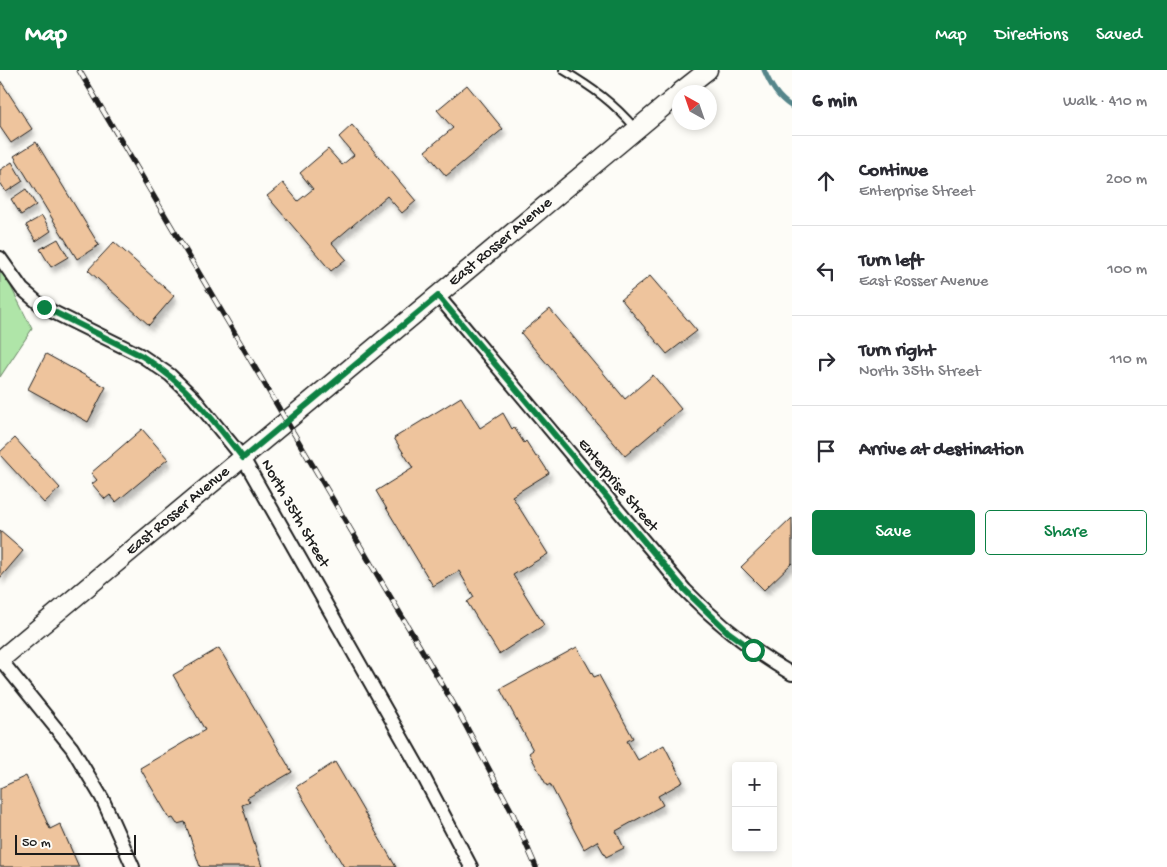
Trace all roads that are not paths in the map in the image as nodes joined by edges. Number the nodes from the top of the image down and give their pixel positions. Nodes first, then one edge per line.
1 (564, 70) edge
2 (708, 70) edge
3 (690, 85) edge
4 (672, 100) edge
5 (636, 129) junction
6 (0, 258) edge
7 (438, 296) junction
8 (243, 458) junction
9 (0, 660) edge
10 (792, 674) edge
11 (134, 867) edge
12 (472, 867) edge

1 - 5 lane
2 - 3 street, East Rosser Avenue
4 - 5 street, East Rosser Avenue
5 - 7 street, East Rosser Avenue
6 - 8 street, North 35th Street
7 - 8 street, East Rosser Avenue
7 - 10 street, Enterprise Street
8 - 9 street, East Rosser Avenue
8 - 12 street, North 35th Street
9 - 11 street

